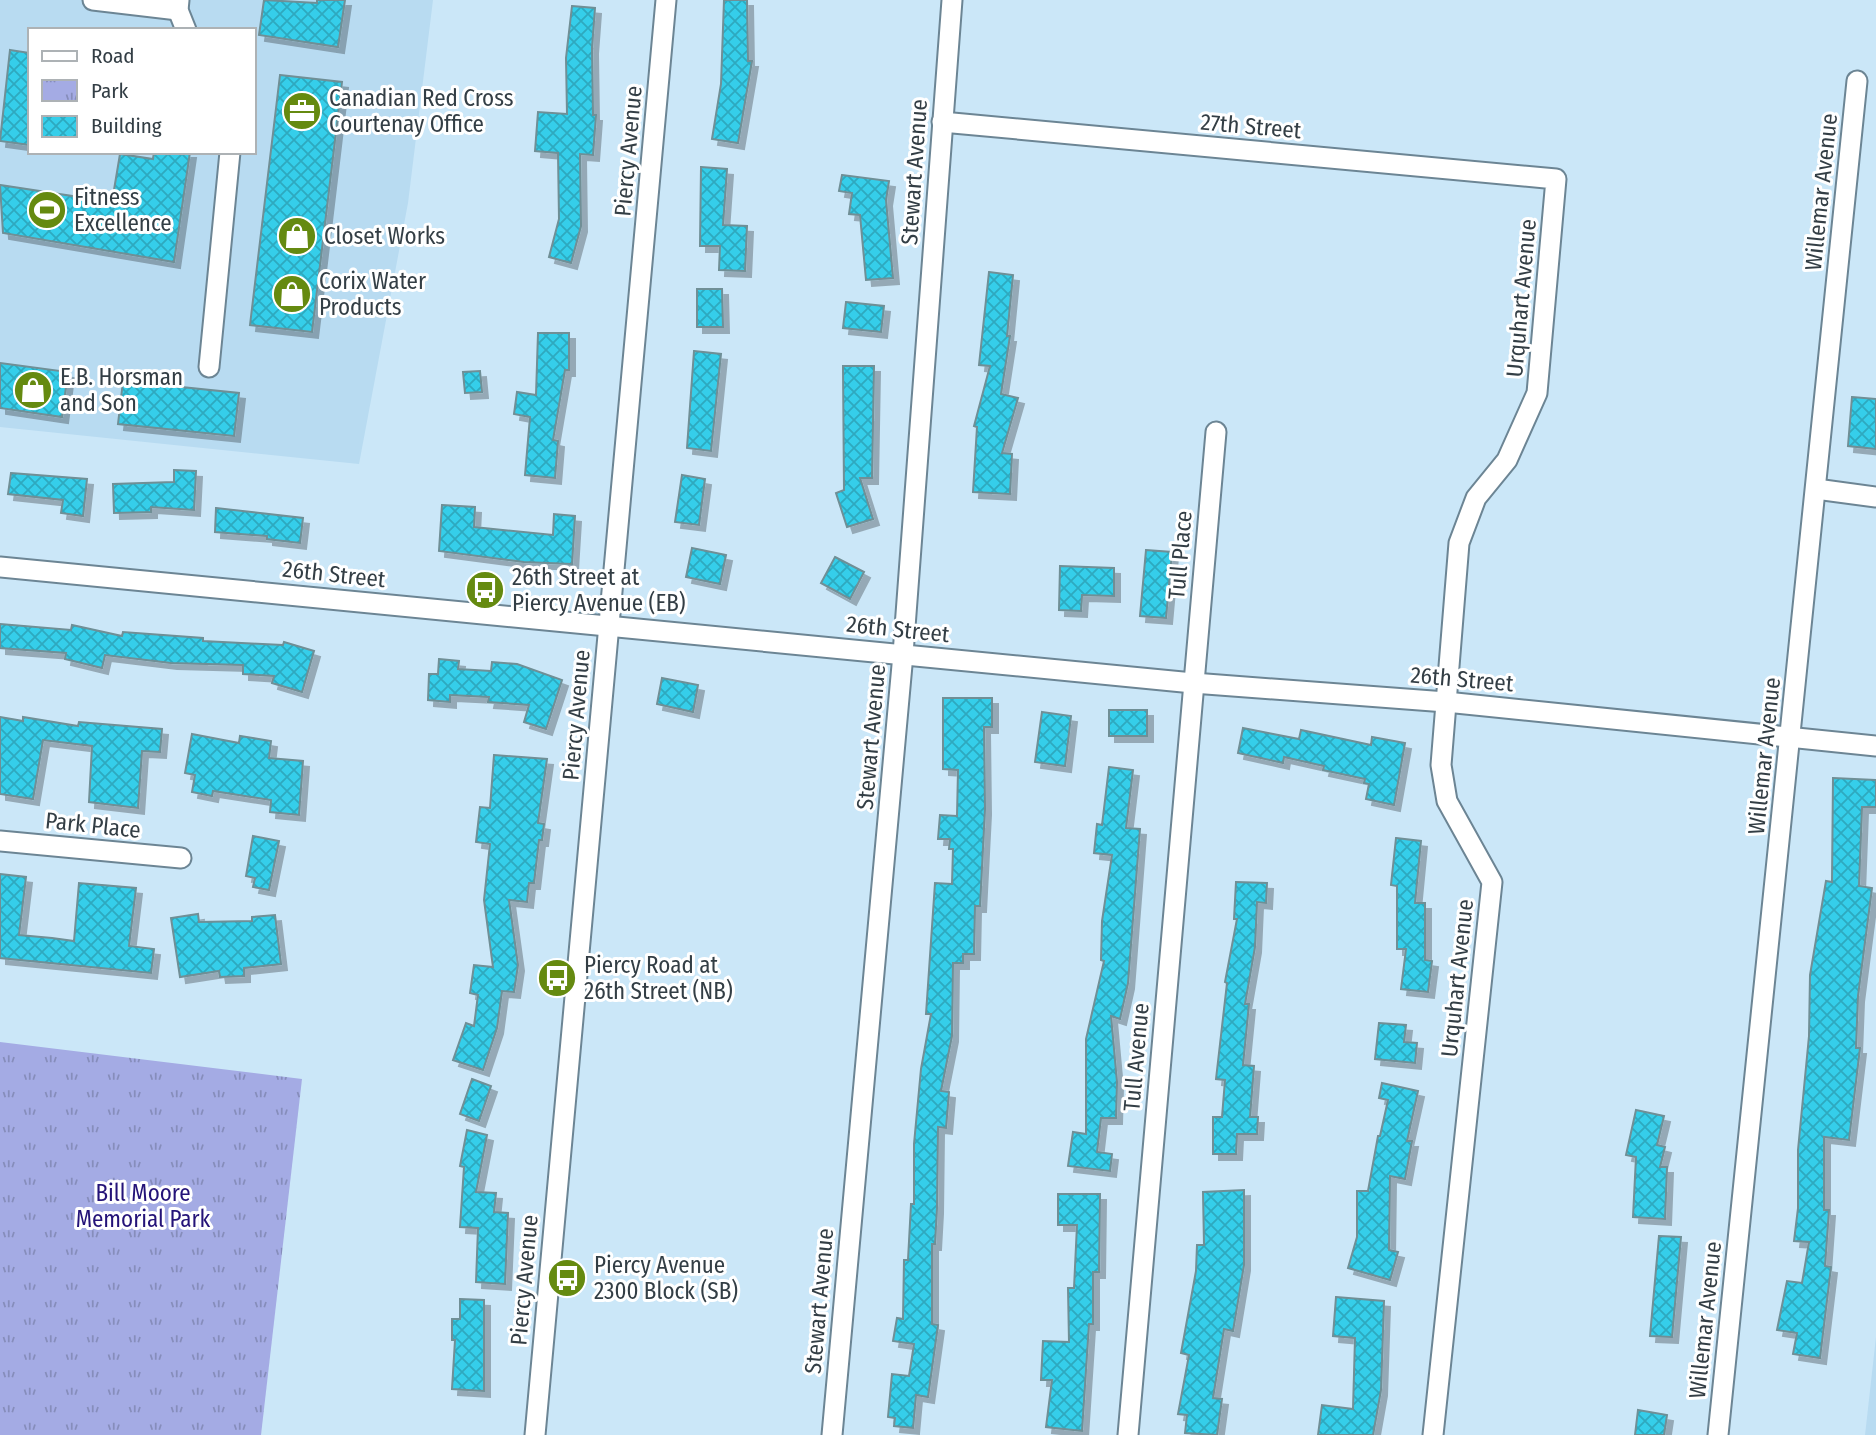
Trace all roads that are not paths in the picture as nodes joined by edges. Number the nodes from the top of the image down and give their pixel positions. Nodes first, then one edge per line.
1 (93, 0) edge
2 (666, 0) edge
3 (952, 0) edge
4 (179, 5) edge
5 (185, 28) edge
6 (1857, 81) dead end
7 (942, 122) junction
8 (230, 154) edge
9 (1556, 179) joint
10 (209, 367) dead end
11 (1216, 432) dead end
12 (1816, 489) junction
13 (1876, 497) edge
14 (0, 567) edge
15 (609, 626) junction
16 (903, 654) junction
17 (1193, 682) junction
18 (1446, 702) junction
19 (1791, 735) junction
20 (1876, 746) edge
21 (0, 841) edge
22 (181, 858) dead end
23 (535, 1435) edge
24 (832, 1435) edge
25 (1128, 1435) edge
26 (1433, 1435) edge
27 (1718, 1435) edge

1 - 4 street
2 - 15 street, Piercy Avenue
3 - 7 street, Stewart Avenue
4 - 5 street
6 - 12 street, Willemar Avenue
7 - 9 street, 27th Street
7 - 16 street, Stewart Avenue
8 - 10 street
9 - 18 street, Urquhart Avenue
11 - 17 street, Tull Place
12 - 13 street
12 - 19 street, Willemar Avenue
14 - 15 street, 26th Street
15 - 16 street, 26th Street
15 - 23 street, Piercy Avenue
16 - 17 street, 26th Street
16 - 24 street, Stewart Avenue
17 - 18 street, 26th Street
17 - 25 street, Tull Avenue
18 - 19 street, 26th Street
18 - 26 street, Urquhart Avenue
19 - 20 street, 26th Street
19 - 27 street, Willemar Avenue
21 - 22 street, Park Place

